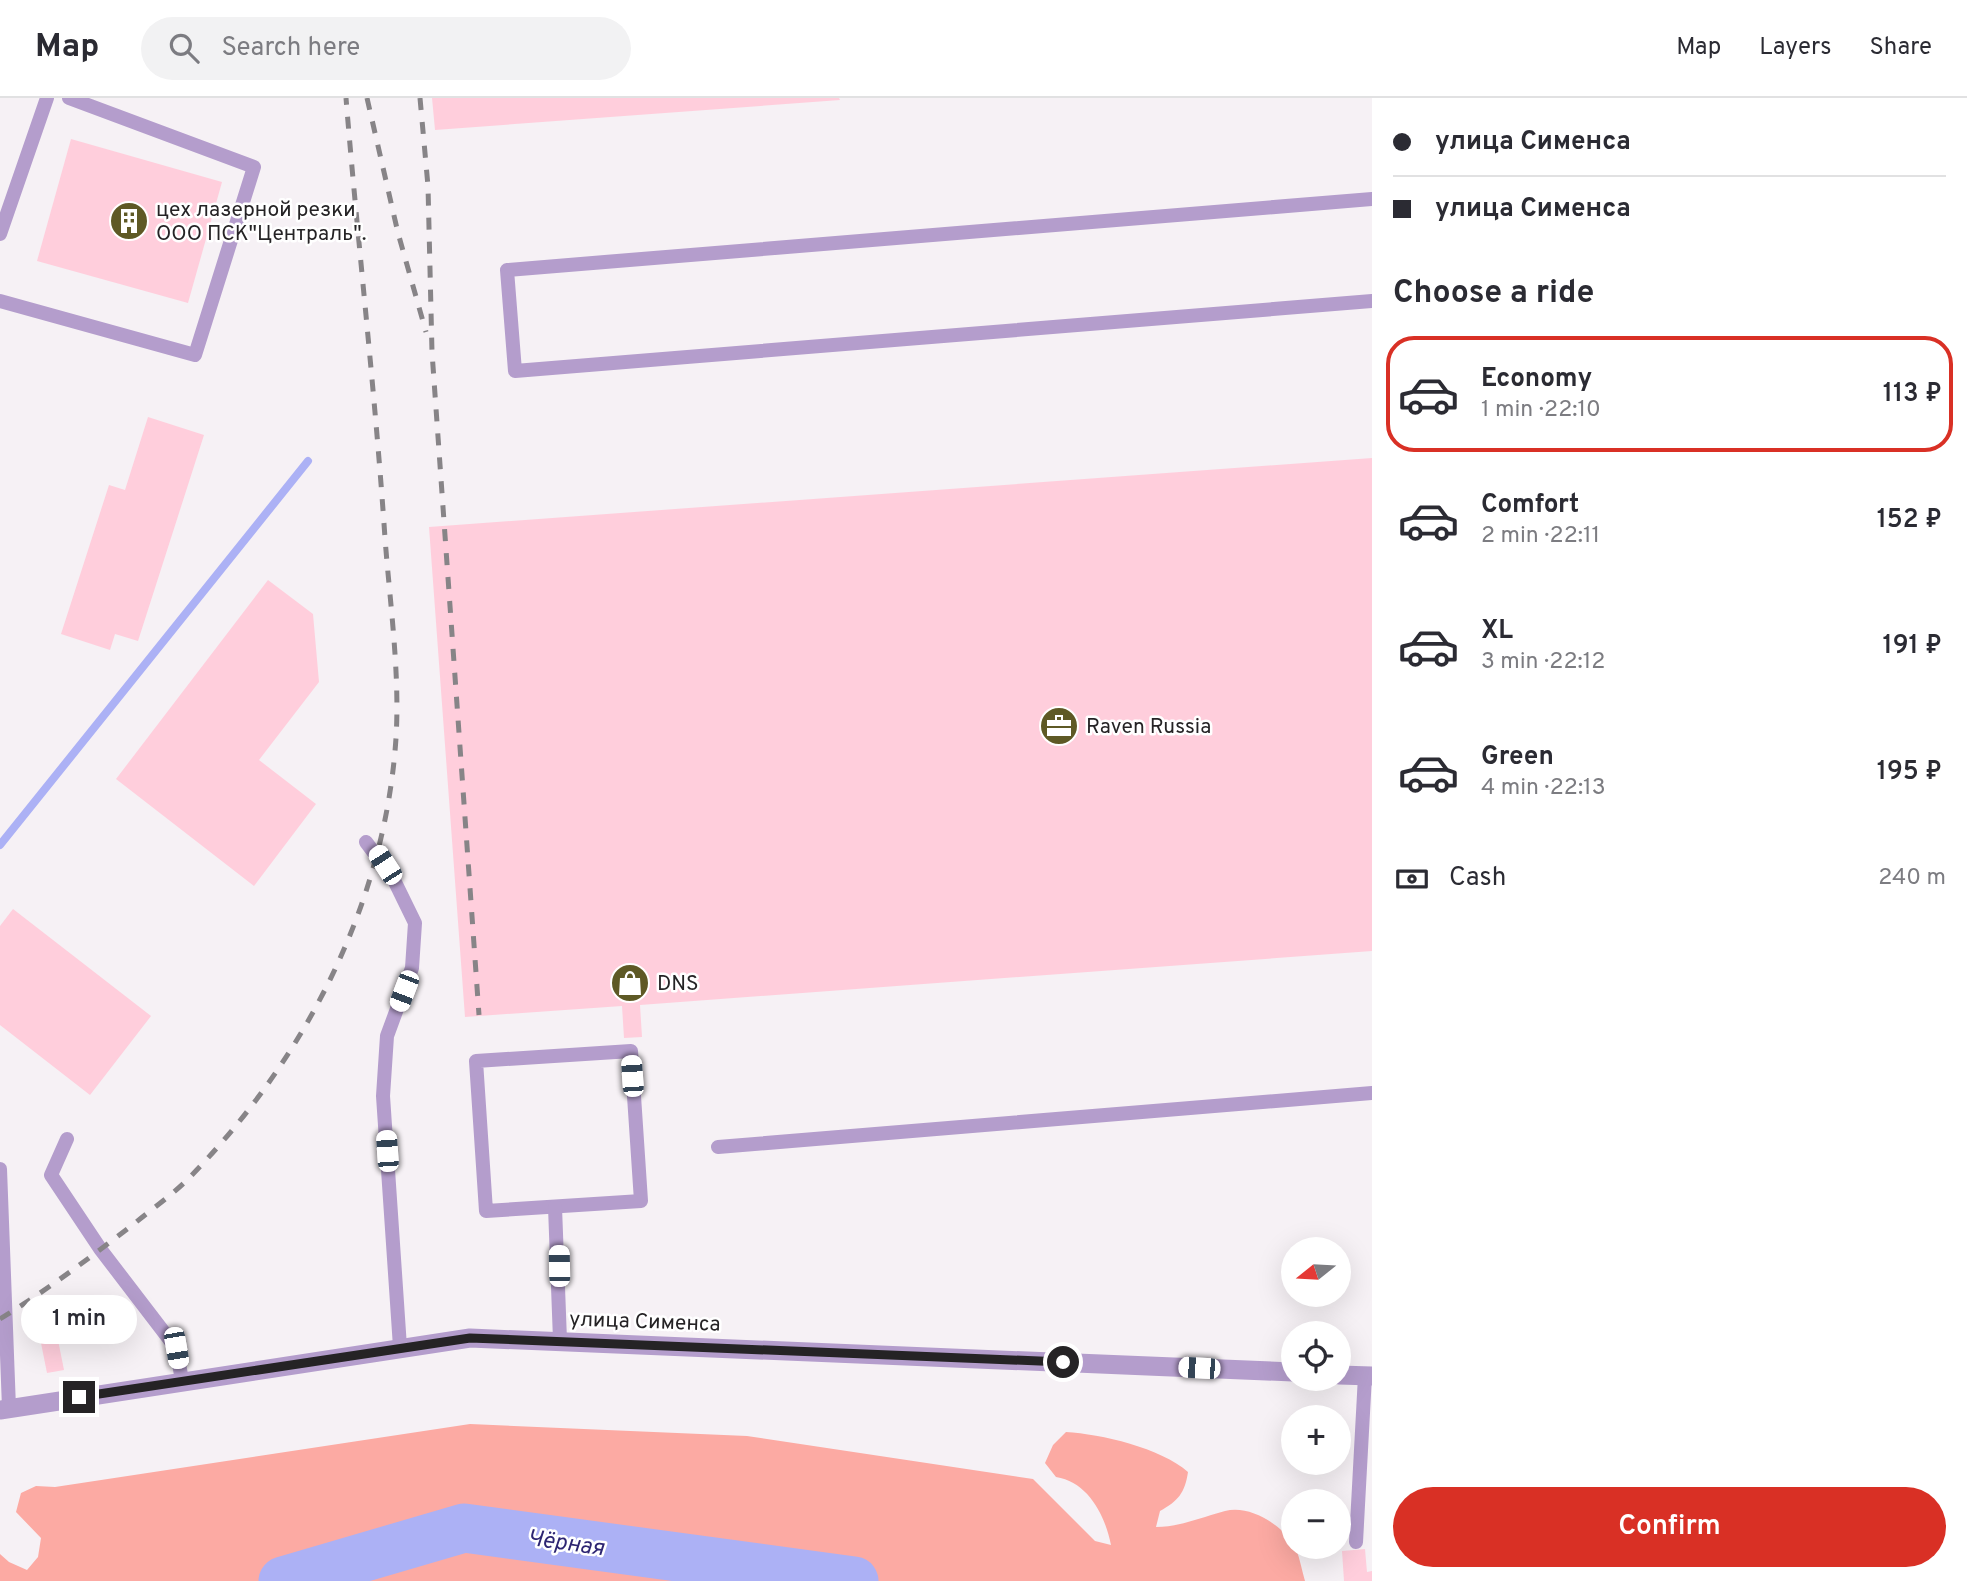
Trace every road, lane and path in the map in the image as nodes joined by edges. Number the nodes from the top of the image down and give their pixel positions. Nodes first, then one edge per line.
1 (47, 98) edge
2 (69, 98) edge
3 (1372, 198) edge
4 (0, 234) edge
5 (0, 301) edge
6 (1372, 301) edge
7 (366, 842) dead end
8 (1372, 1093) edge
9 (67, 1139) dead end
10 (718, 1147) dead end
11 (0, 1169) edge
12 (555, 1207) junction
13 (560, 1340) junction
14 (400, 1347) junction
15 (1281, 1371) edge
16 (1368, 1376) edge
17 (181, 1380) junction
18 (4, 1409) edge
19 (1356, 1542) dead end

1 - 4 lane
2 - 5 lane
3 - 6 lane
7 - 14 lane
8 - 10 lane
9 - 17 lane
11 - 18 lane
12 - 12 lane
12 - 13 lane
13 - 14 street, улица Сименса
13 - 15 street, улица Сименса
14 - 17 street, улица Сименса
16 - 19 lane
17 - 18 street, улица Сименса

